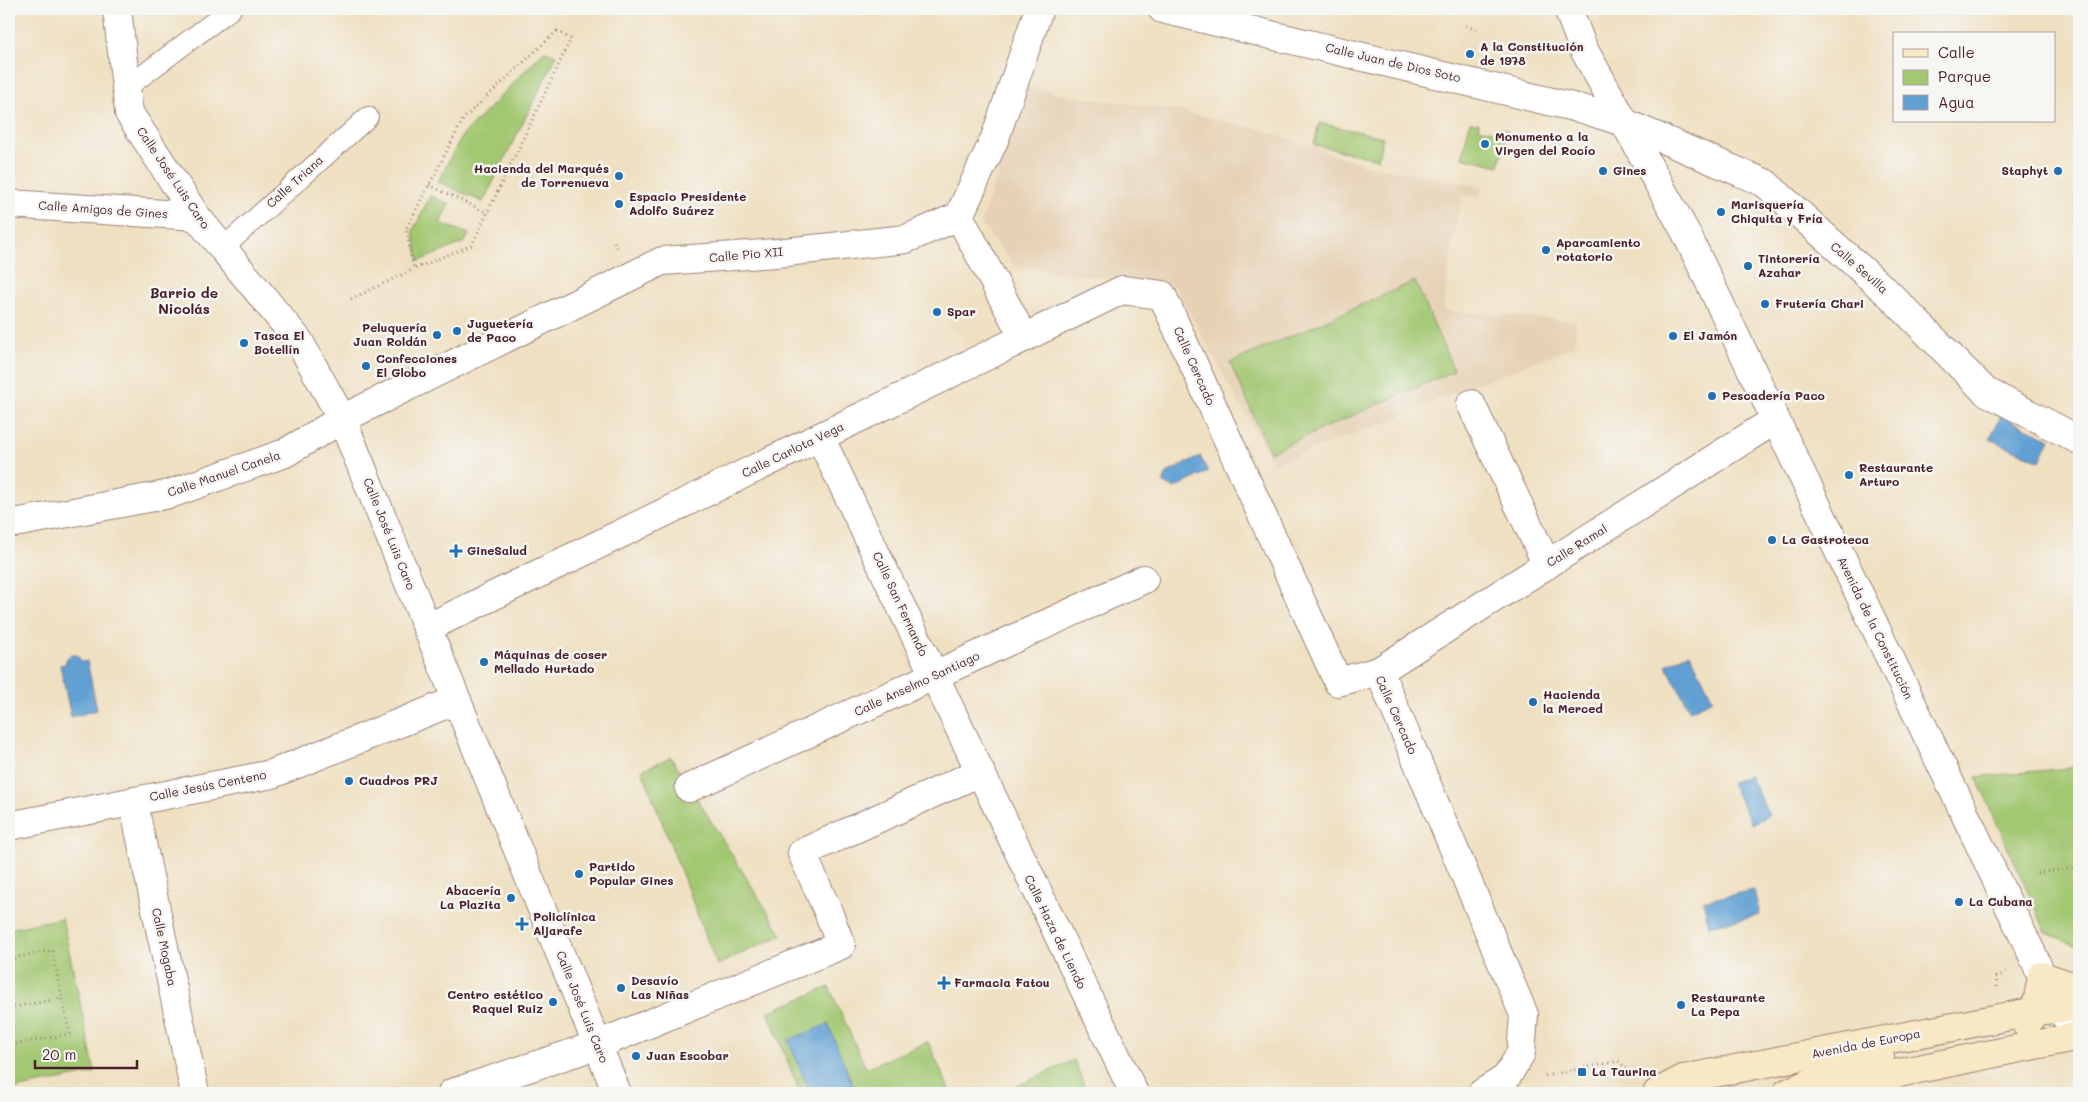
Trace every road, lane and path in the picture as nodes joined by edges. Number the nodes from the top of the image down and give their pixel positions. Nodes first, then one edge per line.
1 (117, 9) edge
2 (231, 9) edge
3 (1039, 9) edge
4 (1162, 9) edge
5 (1568, 9) edge
6 (1466, 26) dead end
7 (1476, 30) dead end
8 (126, 88) junction
9 (368, 117) dead end
10 (1623, 122) junction
11 (429, 185) junction
12 (9, 204) edge
13 (488, 213) junction
14 (196, 216) junction
15 (959, 216) junction
16 (223, 248) junction
17 (414, 269) junction
18 (1162, 295) joint
19 (351, 299) dead end
20 (1024, 338) junction
21 (1471, 404) dead end
22 (342, 419) junction
23 (1775, 420) junction
24 (820, 436) junction
25 (2079, 440) edge
26 (9, 524) edge
27 (1547, 565) junction
28 (1144, 579) dead end
29 (427, 628) junction
30 (1379, 671) junction
31 (934, 676) junction
32 (457, 700) junction
33 (980, 772) junction
34 (689, 788) dead end
35 (133, 801) junction
36 (9, 826) edge
37 (2079, 867) edge
38 (2037, 873) dead end
39 (9, 959) edge
40 (2042, 976) junction
41 (2079, 986) edge
42 (62, 998) junction
43 (9, 1008) edge
44 (2057, 1008) edge
45 (2079, 1026) edge
46 (2079, 1036) edge
47 (598, 1045) junction
48 (9, 1046) edge
49 (195, 1093) edge
50 (452, 1093) edge
51 (617, 1093) edge
52 (1134, 1093) edge
53 (1482, 1093) edge
54 (1657, 1093) edge
55 (1787, 1093) edge
56 (1802, 1093) edge

1 - 8 street, Calle José Luis Caro
2 - 8 lane
3 - 15 street
4 - 10 street, Calle Juan de Dios Soto
5 - 10 street, Avenida de la Constitución
6 - 7 path
8 - 14 street, Calle José Luis Caro
9 - 16 lane, Calle Triana
10 - 23 street, Avenida de la Constitución
10 - 25 street, Calle Sevilla
11 - 13 path
11 - 13 path
11 - 17 path
12 - 14 street, Calle Amigos de Gines
13 - 17 path
14 - 16 street, Calle José Luis Caro
15 - 20 street
15 - 22 street, Calle Pío XII
16 - 22 street, Calle José Luis Caro
17 - 19 path
18 - 20 street, Calle Carlota Vega
18 - 30 street, Calle Cercado
20 - 24 street, Calle Carlota Vega
21 - 27 street
22 - 26 street, Calle Manuel Canela
22 - 29 street, Calle José Luis Caro
23 - 27 street, Calle Ramal
23 - 40 street, Avenida de la Constitución
24 - 29 street, Calle Carlota Vega
24 - 31 street, Calle San Fernando
27 - 30 street, Calle Ramal
28 - 31 street, Calle Anselmo Santiago
29 - 32 street, Calle José Luis Caro
30 - 53 street, Calle Cercado
31 - 33 street, Calle San Fernando
31 - 34 street, Calle Anselmo Santiago
32 - 35 street, Calle Jesús Centeno
32 - 47 street, Calle José Luis Caro
33 - 47 street
33 - 52 street, Calle Haza de Liendo
35 - 36 street, Calle Jesús Centeno
35 - 49 street, Calle Mogaba
37 - 38 path
39 - 42 path
40 - 41 main road
40 - 44 main road
42 - 43 path
42 - 48 path
44 - 45 street
44 - 54 main road, Avenida de Europa
44 - 55 main road
46 - 56 main road
47 - 50 street
47 - 51 street, Calle José Luis Caro

